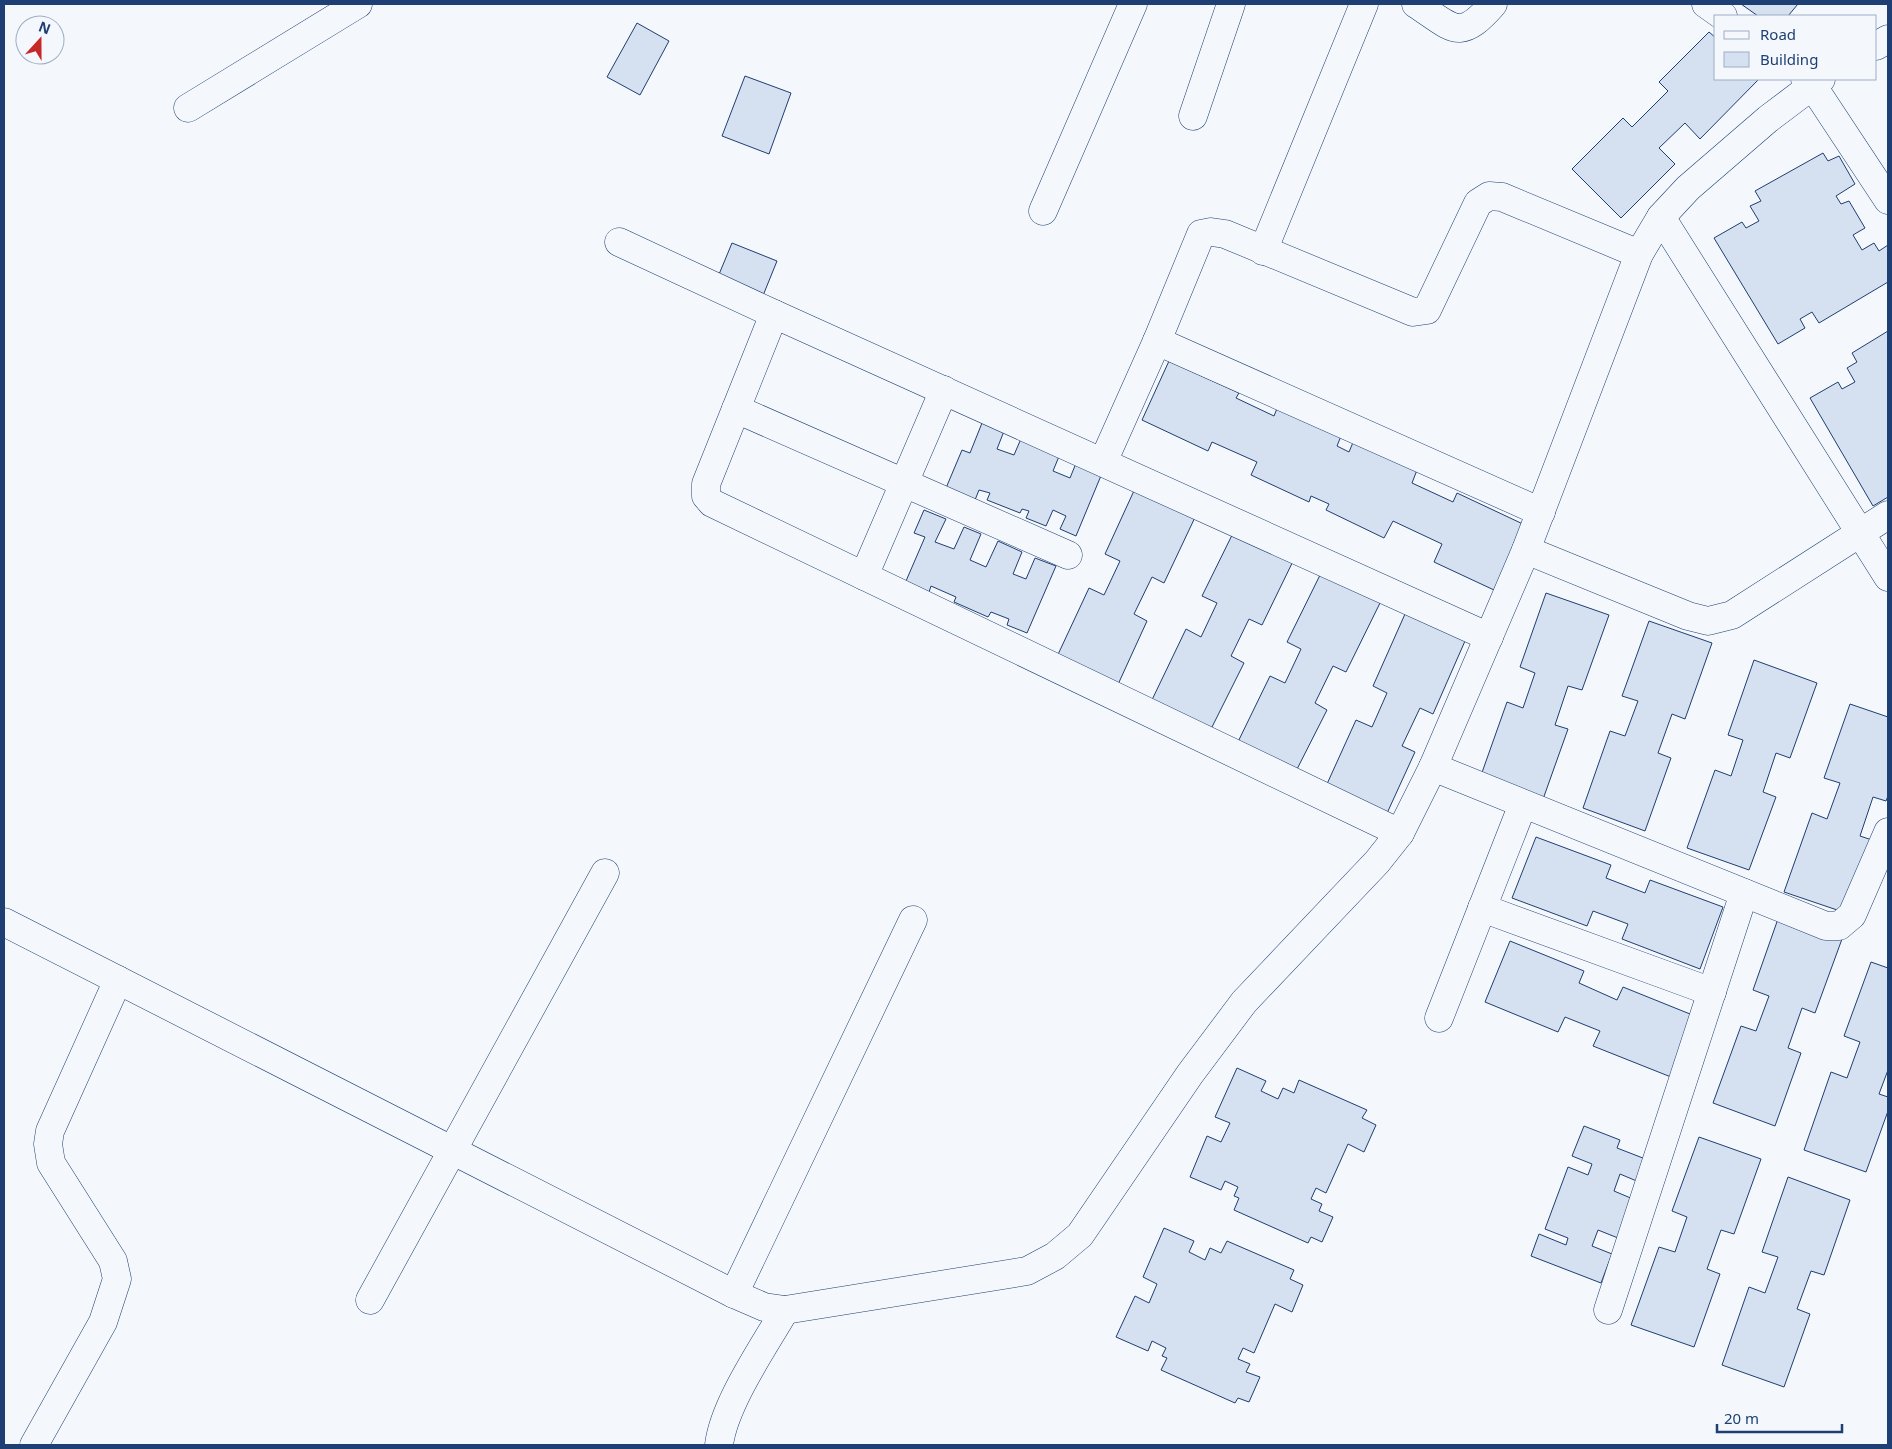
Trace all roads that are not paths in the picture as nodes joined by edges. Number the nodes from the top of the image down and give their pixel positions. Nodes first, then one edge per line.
1 (358, 4) edge
2 (1133, 4) edge
3 (1232, 4) edge
4 (1364, 4) edge
5 (1416, 4) edge
6 (1493, 4) edge
7 (1706, 4) edge
8 (1722, 15) edge
9 (1888, 38) edge
10 (1877, 45) edge
11 (1813, 81) edge
12 (188, 108) dead end
13 (1194, 116) dead end
14 (1888, 200) edge
15 (1043, 211) dead end
16 (1661, 217) junction
17 (618, 242) dead end
18 (1263, 251) junction
19 (1639, 254) junction
20 (774, 314) junction
21 (1157, 341) junction
22 (944, 390) junction
23 (736, 409) junction
24 (1103, 462) junction
25 (903, 484) junction
26 (1541, 512) junction
27 (1888, 515) edge
28 (1861, 534) junction
29 (1526, 550) junction
30 (1068, 556) dead end
31 (864, 576) junction
32 (1888, 577) edge
33 (1489, 637) junction
34 (1433, 767) junction
35 (1523, 804) junction
36 (1888, 832) edge
37 (1400, 833) junction
38 (605, 873) dead end
39 (1744, 893) junction
40 (1482, 908) junction
41 (913, 920) dead end
42 (4, 922) edge
43 (118, 980) junction
44 (1712, 992) junction
45 (1440, 1018) dead end
46 (451, 1151) junction
47 (734, 1294) junction
48 (370, 1300) dead end
49 (785, 1310) junction
50 (1608, 1310) dead end
51 (34, 1445) edge
52 (719, 1445) edge

1 - 12 street
2 - 15 street
3 - 13 street
4 - 18 street
5 - 6 street
7 - 8 street
9 - 10 street
11 - 14 street
11 - 16 street
16 - 19 street
16 - 28 street
17 - 20 street
18 - 19 street
18 - 21 street
19 - 26 street
20 - 22 street
20 - 23 street
21 - 24 street
21 - 26 street
22 - 24 street
22 - 25 street
23 - 25 street
23 - 31 street
24 - 33 street
25 - 30 street
25 - 31 street
26 - 29 street
27 - 28 street
28 - 29 street
28 - 32 street
29 - 33 street
31 - 37 street
33 - 34 street
34 - 35 street
34 - 37 street
35 - 39 street
35 - 40 street
36 - 39 street
37 - 49 street
38 - 46 street
39 - 44 street
40 - 44 street
40 - 45 street
41 - 47 street
42 - 43 street
43 - 46 street
43 - 51 street
44 - 50 street
46 - 47 street
46 - 48 street
47 - 49 street
49 - 52 street

